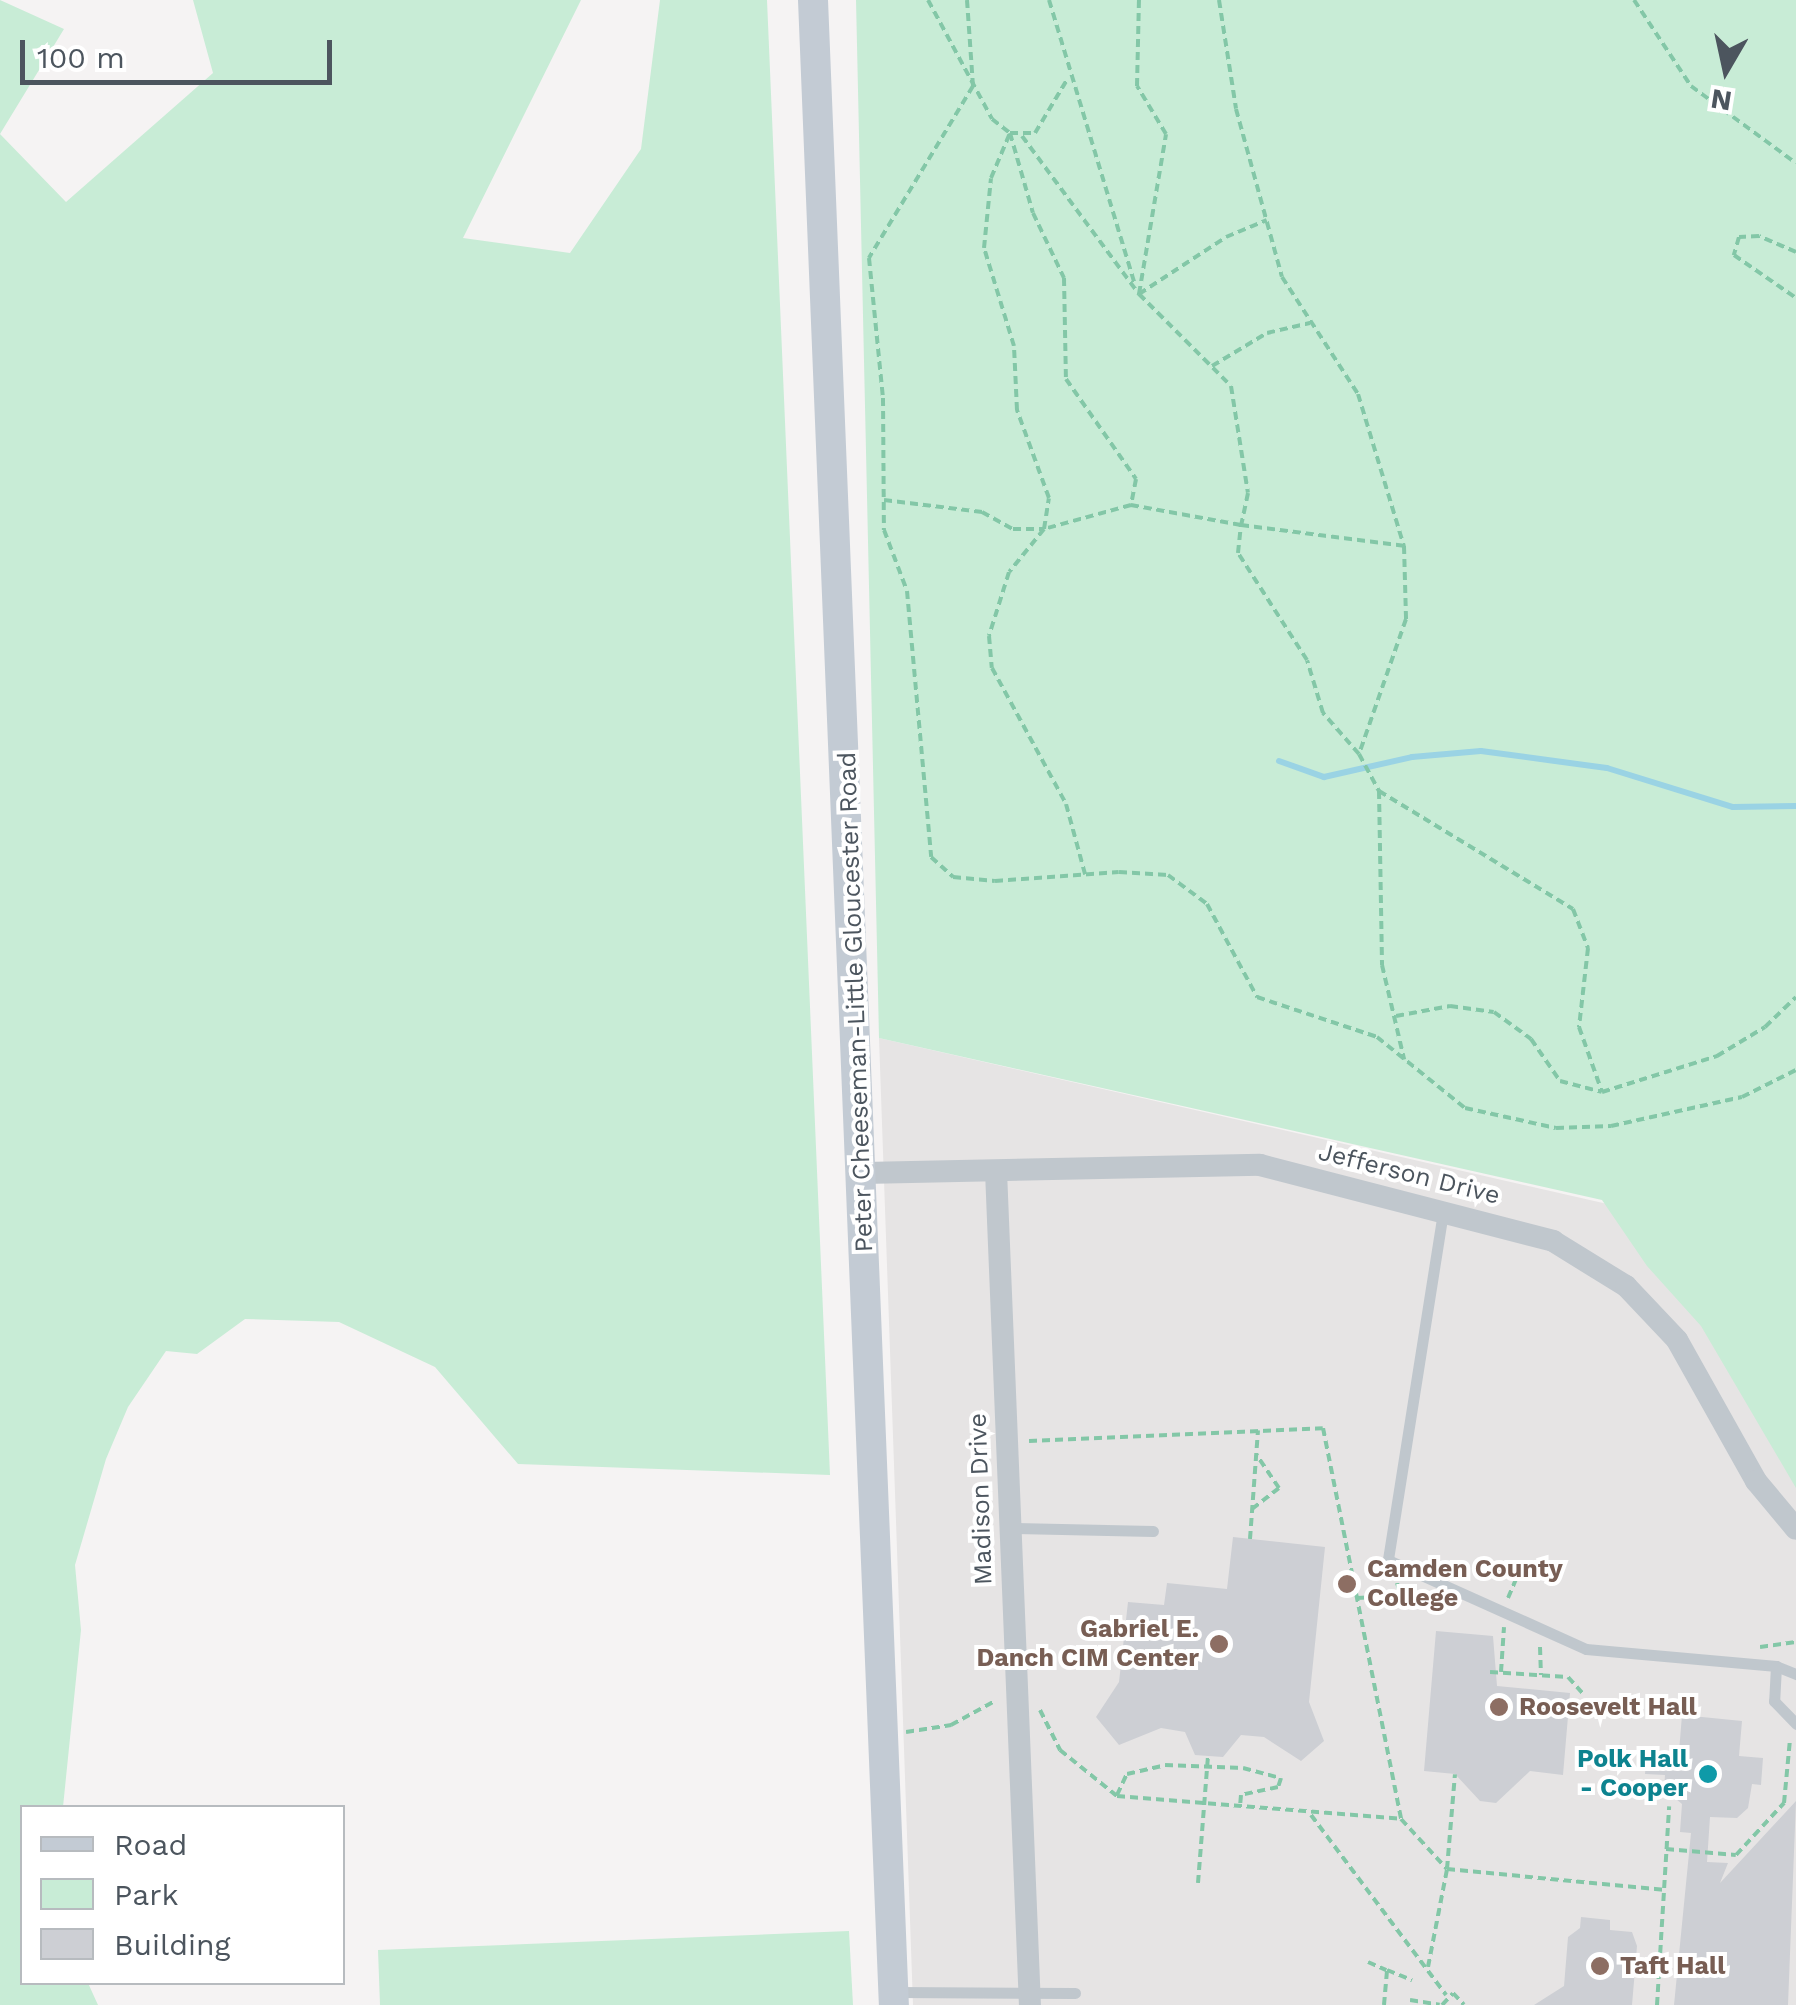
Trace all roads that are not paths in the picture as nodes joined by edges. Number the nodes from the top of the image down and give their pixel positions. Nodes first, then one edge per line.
1 (813, 0) edge
2 (996, 1170) junction
3 (864, 1173) junction
4 (1443, 1212) junction
5 (1010, 1528) junction
6 (1796, 1530) edge
7 (1152, 1531) dead end
8 (1776, 1666) junction
9 (1795, 1671) edge
10 (1796, 1724) edge
11 (1075, 1993) dead end
12 (1030, 1998) edge
13 (894, 1999) edge

1 - 3 street, Peter Cheeseman-Little Gloucester Road
2 - 3 street, Jefferson Drive
2 - 4 street, Jefferson Drive
2 - 5 street, Madison Drive
3 - 13 street, Peter Cheeseman-Little Gloucester Road
4 - 6 street, Jefferson Drive
4 - 8 lane
5 - 7 lane
5 - 12 street, Madison Drive
8 - 9 lane
8 - 10 lane
11 - 12 lane
12 - 13 lane

